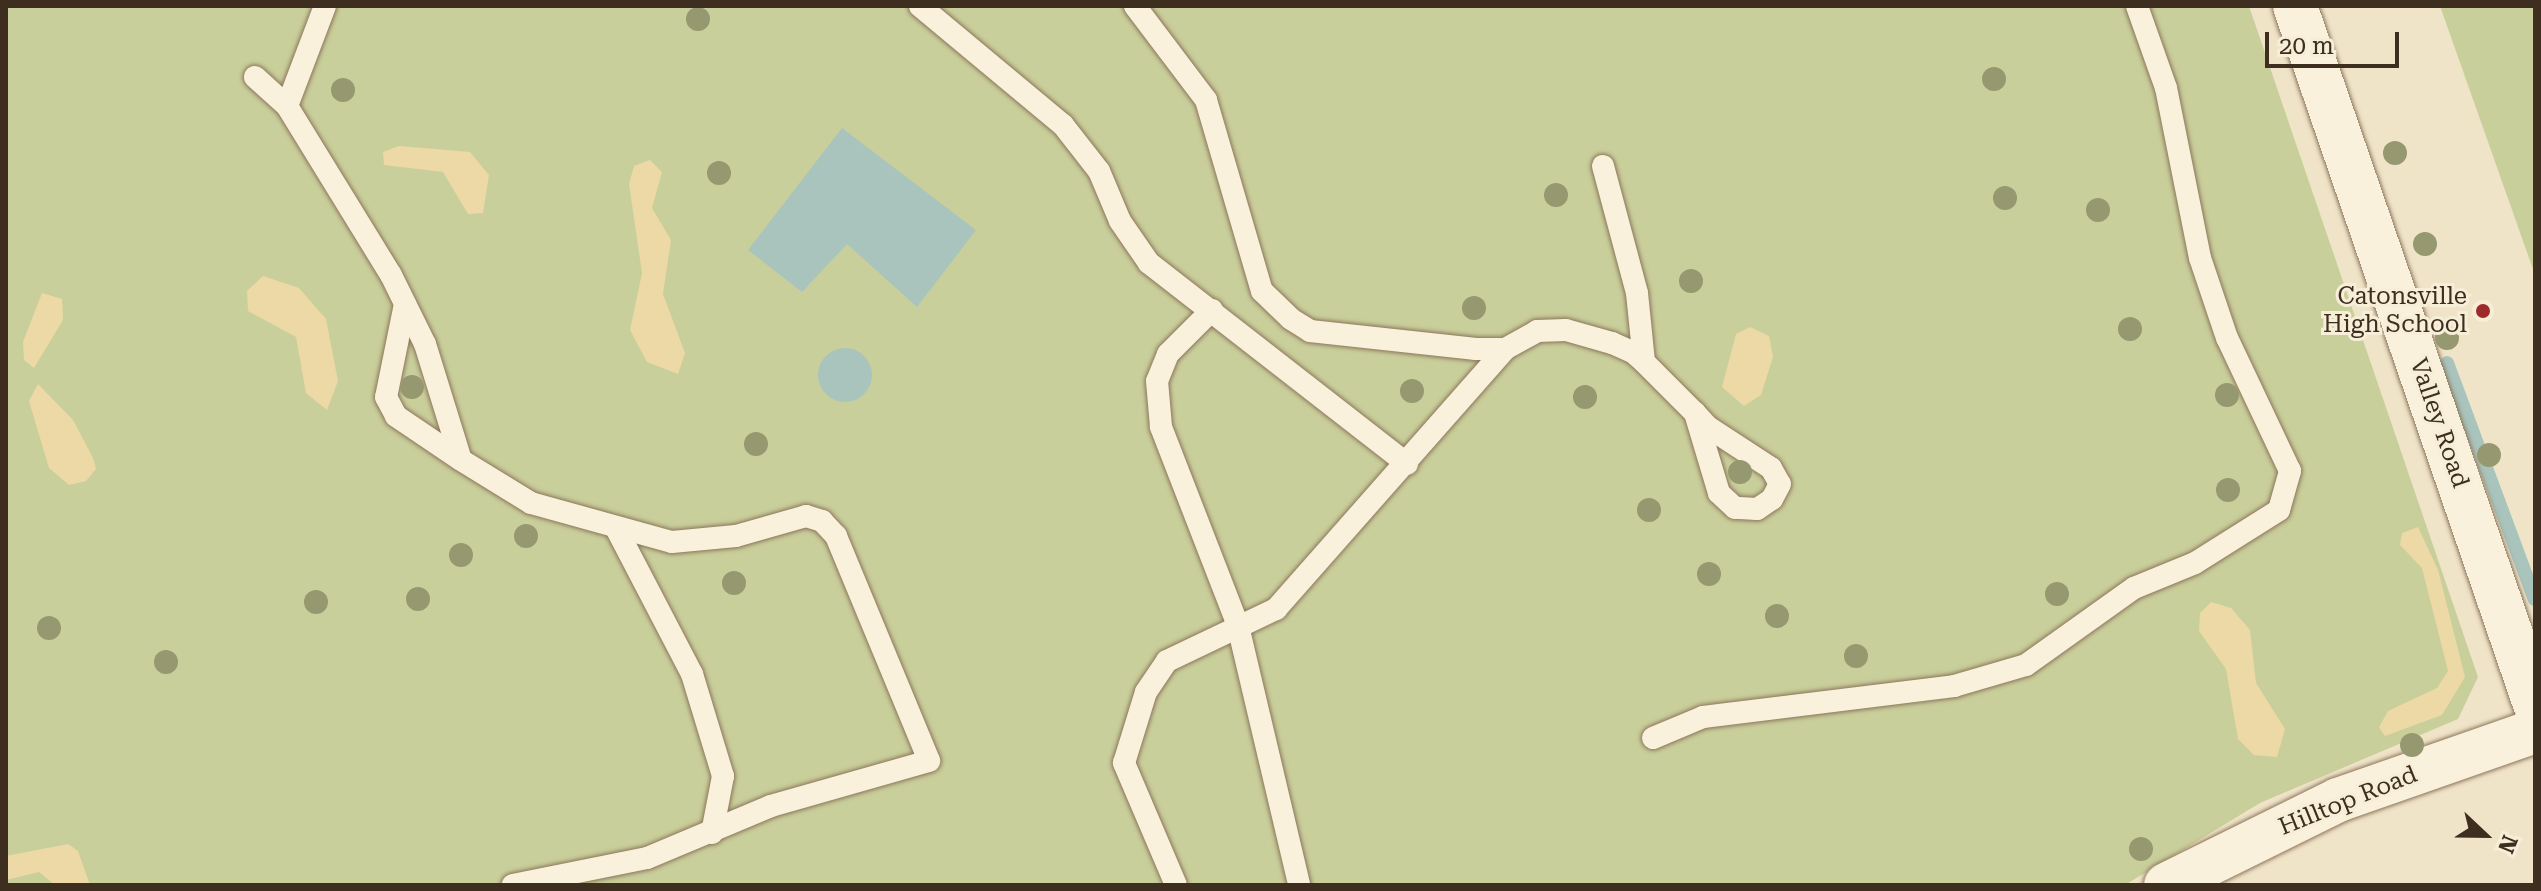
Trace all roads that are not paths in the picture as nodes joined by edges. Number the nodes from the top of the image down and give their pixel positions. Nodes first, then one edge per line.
1 (325, 6) edge
2 (920, 6) edge
3 (1135, 6) edge
4 (2137, 6) edge
5 (2295, 6) edge
6 (255, 77) dead end
7 (287, 106) junction
8 (1603, 166) dead end
9 (405, 304) junction
10 (1212, 310) junction
11 (1505, 349) junction
12 (1644, 362) junction
13 (1695, 413) dead end
14 (461, 460) junction
15 (1407, 464) junction
16 (617, 530) junction
17 (1238, 626) junction
18 (2535, 704) edge
19 (2535, 731) edge
20 (1653, 738) dead end
21 (712, 833) junction
22 (513, 885) edge
23 (1176, 885) edge
24 (1299, 885) edge
25 (2166, 885) edge

1 - 7 lane
2 - 10 lane
3 - 11 lane
4 - 20 lane
5 - 18 street, Valley Road
6 - 7 lane
7 - 9 lane
8 - 12 lane
9 - 14 lane
9 - 14 lane
10 - 15 lane
10 - 17 lane
11 - 12 lane
11 - 15 lane
12 - 13 lane
14 - 16 lane
15 - 17 lane
16 - 21 lane
16 - 21 lane
17 - 23 lane
17 - 24 lane
19 - 25 street, Hilltop Road
21 - 22 lane

